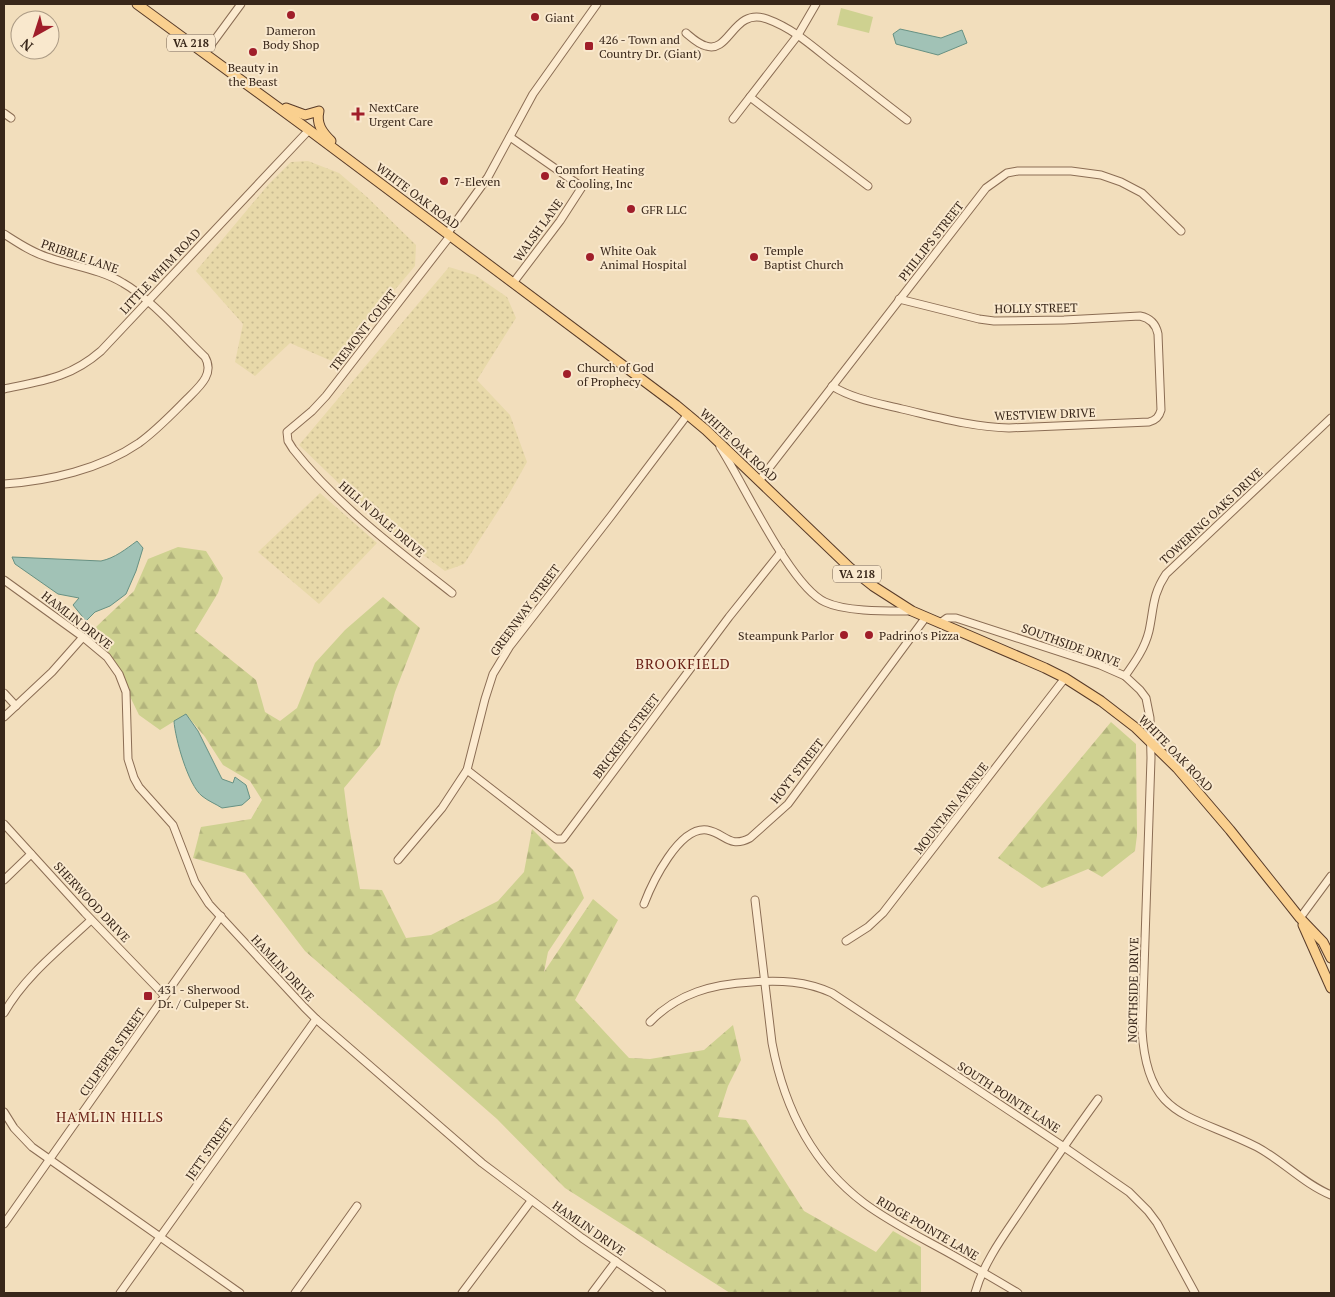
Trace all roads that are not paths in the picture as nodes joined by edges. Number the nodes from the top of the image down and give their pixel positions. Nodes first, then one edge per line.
1 (139, 4) edge
2 (241, 4) edge
3 (597, 4) edge
4 (816, 4) edge
5 (686, 33) dead end
6 (798, 35) junction
7 (204, 53) junction
8 (750, 97) junction
9 (272, 102) junction
10 (4, 113) edge
11 (11, 118) dead end
12 (733, 120) dead end
13 (907, 120) dead end
14 (308, 130) junction
15 (510, 136) junction
16 (349, 160) junction
17 (868, 186) dead end
18 (1181, 231) dead end
19 (4, 234) edge
20 (449, 235) junction
21 (513, 283) junction
22 (899, 299) junction
23 (147, 301) junction
24 (1158, 342) joint
25 (832, 386) junction
26 (4, 389) edge
27 (688, 414) junction
28 (1331, 418) edge
29 (706, 430) junction
30 (287, 432) joint
31 (759, 480) junction
32 (4, 484) edge
33 (781, 552) junction
34 (4, 580) edge
35 (452, 593) dead end
36 (912, 611) junction
37 (926, 618) junction
38 (940, 623) junction
39 (83, 637) junction
40 (1125, 676) junction
41 (1064, 678) junction
42 (4, 692) edge
43 (16, 706) junction
44 (4, 717) edge
45 (1151, 741) junction
46 (467, 770) junction
47 (4, 824) edge
48 (31, 854) junction
49 (398, 860) dead end
50 (1331, 876) edge
51 (4, 880) edge
52 (755, 900) dead end
53 (644, 904) dead end
54 (221, 916) junction
55 (1300, 918) junction
56 (91, 920) junction
57 (846, 941) dead end
58 (1331, 958) edge
59 (765, 981) junction
60 (1331, 988) edge
61 (165, 996) junction
62 (4, 1012) edge
63 (316, 1019) junction
64 (650, 1022) dead end
65 (1098, 1099) dead end
66 (4, 1112) edge
67 (1064, 1147) junction
68 (50, 1159) junction
69 (1331, 1195) edge
70 (531, 1201) junction
71 (357, 1206) dead end
72 (4, 1224) edge
73 (160, 1237) junction
74 (616, 1261) junction
75 (983, 1272) junction
76 (120, 1293) edge
77 (240, 1293) edge
78 (296, 1293) edge
79 (462, 1293) edge
80 (592, 1293) edge
81 (662, 1293) edge
82 (974, 1293) edge
83 (1018, 1293) edge
84 (1196, 1293) edge

1 - 7 main road, WHITE OAK ROAD / VA 218
2 - 7 street
3 - 15 street, TREMONT COURT
4 - 6 street
5 - 6 street
6 - 8 street
6 - 13 street
7 - 9 main road, WHITE OAK ROAD / VA 218
8 - 12 street
8 - 17 street
9 - 14 main road, WHITE OAK ROAD / VA 218
9 - 16 main road
10 - 11 street
14 - 16 main road, WHITE OAK ROAD / VA 218
14 - 23 street, LITTLE WHIM ROAD
15 - 20 street, TREMONT COURT
15 - 21 street, WALSH LANE
16 - 20 main road, WHITE OAK ROAD / VA 218
18 - 22 street, PHILLIPS STREET
19 - 23 street, PRIBBLE LANE
20 - 21 main road, WHITE OAK ROAD / VA 218
20 - 30 street, TREMONT COURT
21 - 27 main road, WHITE OAK ROAD / VA 218
22 - 24 street, HOLLY STREET
22 - 25 street, PHILLIPS STREET
23 - 26 street, LITTLE WHIM ROAD
23 - 32 street, PRIBBLE LANE
24 - 25 street, WESTVIEW DRIVE
25 - 31 street, PHILLIPS STREET
27 - 29 main road, WHITE OAK ROAD / VA 218
27 - 46 street, GREENWAY STREET
28 - 40 street, TOWERING OAKS DRIVE
29 - 31 main road, WHITE OAK ROAD / VA 218
29 - 33 street
30 - 35 street, HILL N DALE DRIVE
31 - 36 main road, WHITE OAK ROAD / VA 218
33 - 36 street
33 - 46 street, BRICKERT STREET
34 - 39 street, HAMLIN DRIVE
36 - 37 main road, WHITE OAK ROAD / VA 218
37 - 38 main road, WHITE OAK ROAD / VA 218
37 - 53 street, HOYT STREET
38 - 40 street, SOUTHSIDE DRIVE
38 - 41 main road, WHITE OAK ROAD / VA 218
39 - 43 street
39 - 54 street, HAMLIN DRIVE
40 - 45 street, SOUTHSIDE DRIVE
41 - 45 main road, WHITE OAK ROAD / VA 218
41 - 57 street, MOUNTAIN AVENUE
42 - 43 street
43 - 44 street
45 - 55 main road, WHITE OAK ROAD / VA 218
45 - 69 street, NORTHSIDE DRIVE
46 - 49 street, GREENWAY STREET
47 - 48 street, SHERWOOD DRIVE
48 - 51 street
48 - 56 street, SHERWOOD DRIVE
50 - 55 street
52 - 59 street, RIDGE POINTE LANE
54 - 61 street, CULPEPER STREET
54 - 63 street, HAMLIN DRIVE
55 - 58 main road, WHITE OAK ROAD / VA 218
55 - 60 main road, WHITE OAK ROAD / VA 218
56 - 61 street, SHERWOOD DRIVE
56 - 62 street
59 - 64 street, SOUTH POINTE LANE
59 - 67 street, SOUTH POINTE LANE
59 - 75 street, RIDGE POINTE LANE
61 - 68 street, CULPEPER STREET
63 - 70 street, HAMLIN DRIVE
63 - 73 street, JETT STREET
65 - 67 street
66 - 68 street
67 - 75 street
67 - 84 street, SOUTH POINTE LANE
68 - 72 street, CULPEPER STREET
68 - 73 street
70 - 74 street, HAMLIN DRIVE
70 - 79 street
71 - 78 street
73 - 76 street, JETT STREET
73 - 77 street
74 - 80 street
74 - 81 street, HAMLIN DRIVE
75 - 82 street
75 - 83 street, RIDGE POINTE LANE

